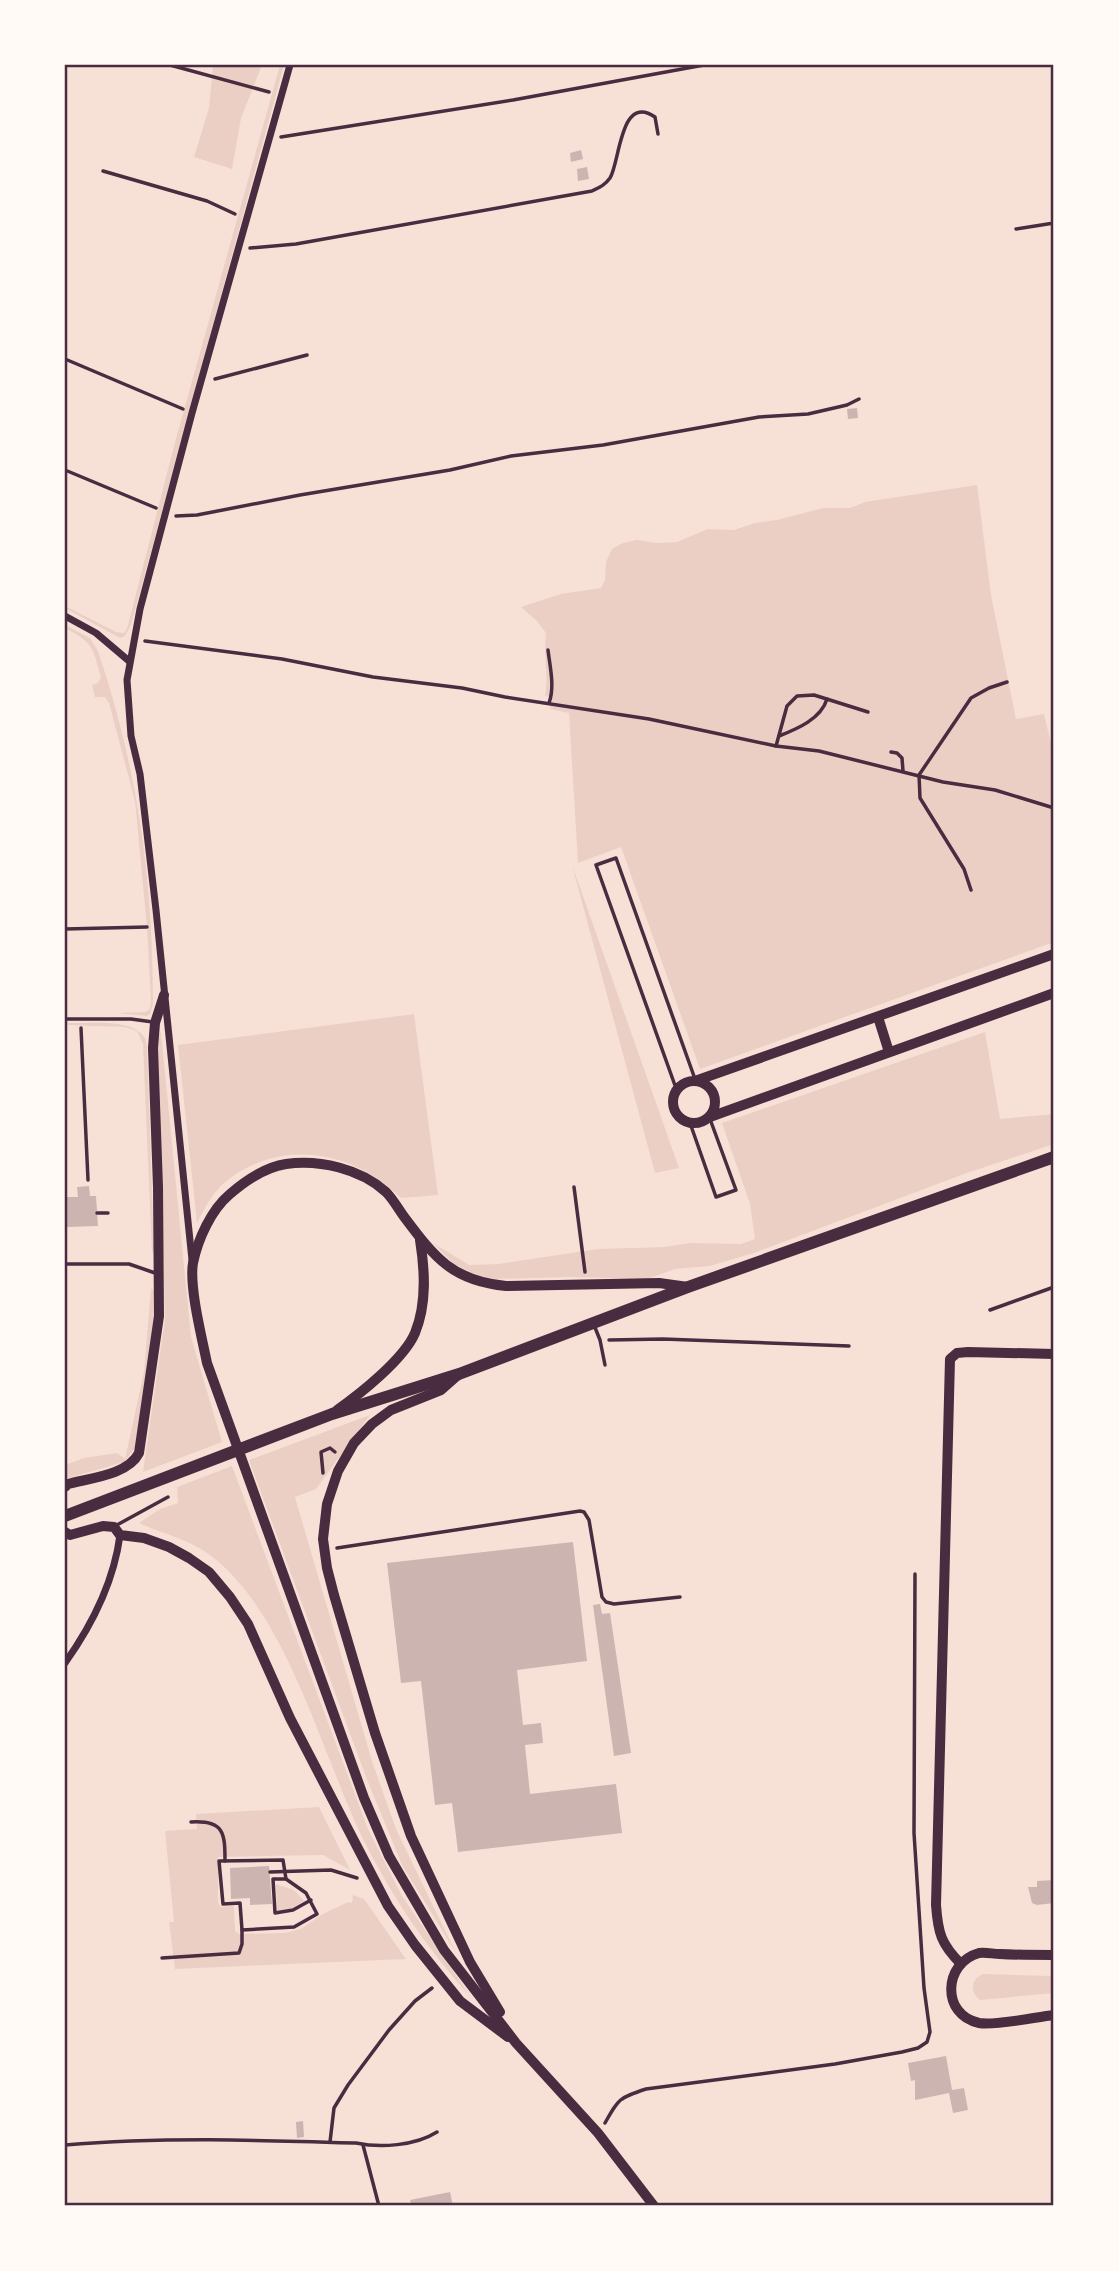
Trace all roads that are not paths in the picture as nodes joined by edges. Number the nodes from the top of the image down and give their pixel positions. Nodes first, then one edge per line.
1 (290, 65) edge
2 (65, 617) edge
3 (129, 661) junction
4 (1054, 954) edge
5 (1054, 993) edge
6 (164, 995) junction
7 (878, 1017) junction
8 (65, 1019) edge
9 (155, 1023) junction
10 (889, 1052) junction
11 (695, 1081) junction
12 (677, 1091) junction
13 (709, 1117) junction
14 (690, 1123) junction
15 (1054, 1157) edge
16 (419, 1238) junction
17 (65, 1264) edge
18 (193, 1265) junction
19 (160, 1275) junction
20 (688, 1287) junction
21 (593, 1323) junction
22 (1054, 1354) edge
23 (604, 1365) dead end
24 (459, 1374) junction
25 (332, 1414) junction
26 (65, 1487) edge
27 (168, 1497) dead end
28 (65, 1516) edge
29 (117, 1531) junction
30 (65, 1532) edge
31 (65, 1663) edge
32 (1054, 1955) edge
33 (961, 1964) junction
34 (1054, 2015) edge
35 (516, 2043) junction
36 (654, 2206) edge

1 - 3 street
2 - 3 street
3 - 6 street
4 - 7 street
5 - 10 street
6 - 9 main road
6 - 18 street
7 - 10 street
7 - 11 street
8 - 9 lane
9 - 19 main road
10 - 13 street
11 - 12 street
11 - 12 lane
11 - 13 street
12 - 14 street
13 - 14 street
13 - 14 lane
15 - 20 main road
16 - 18 main road
16 - 20 main road
16 - 25 main road
17 - 19 lane
18 - 35 main road
19 - 26 main road
20 - 21 main road
21 - 23 lane
21 - 24 main road
22 - 33 street
24 - 25 main road
24 - 35 main road
25 - 28 main road
27 - 29 lane
29 - 30 main road
29 - 31 street
29 - 35 main road
32 - 33 street
33 - 34 street
35 - 36 main road

